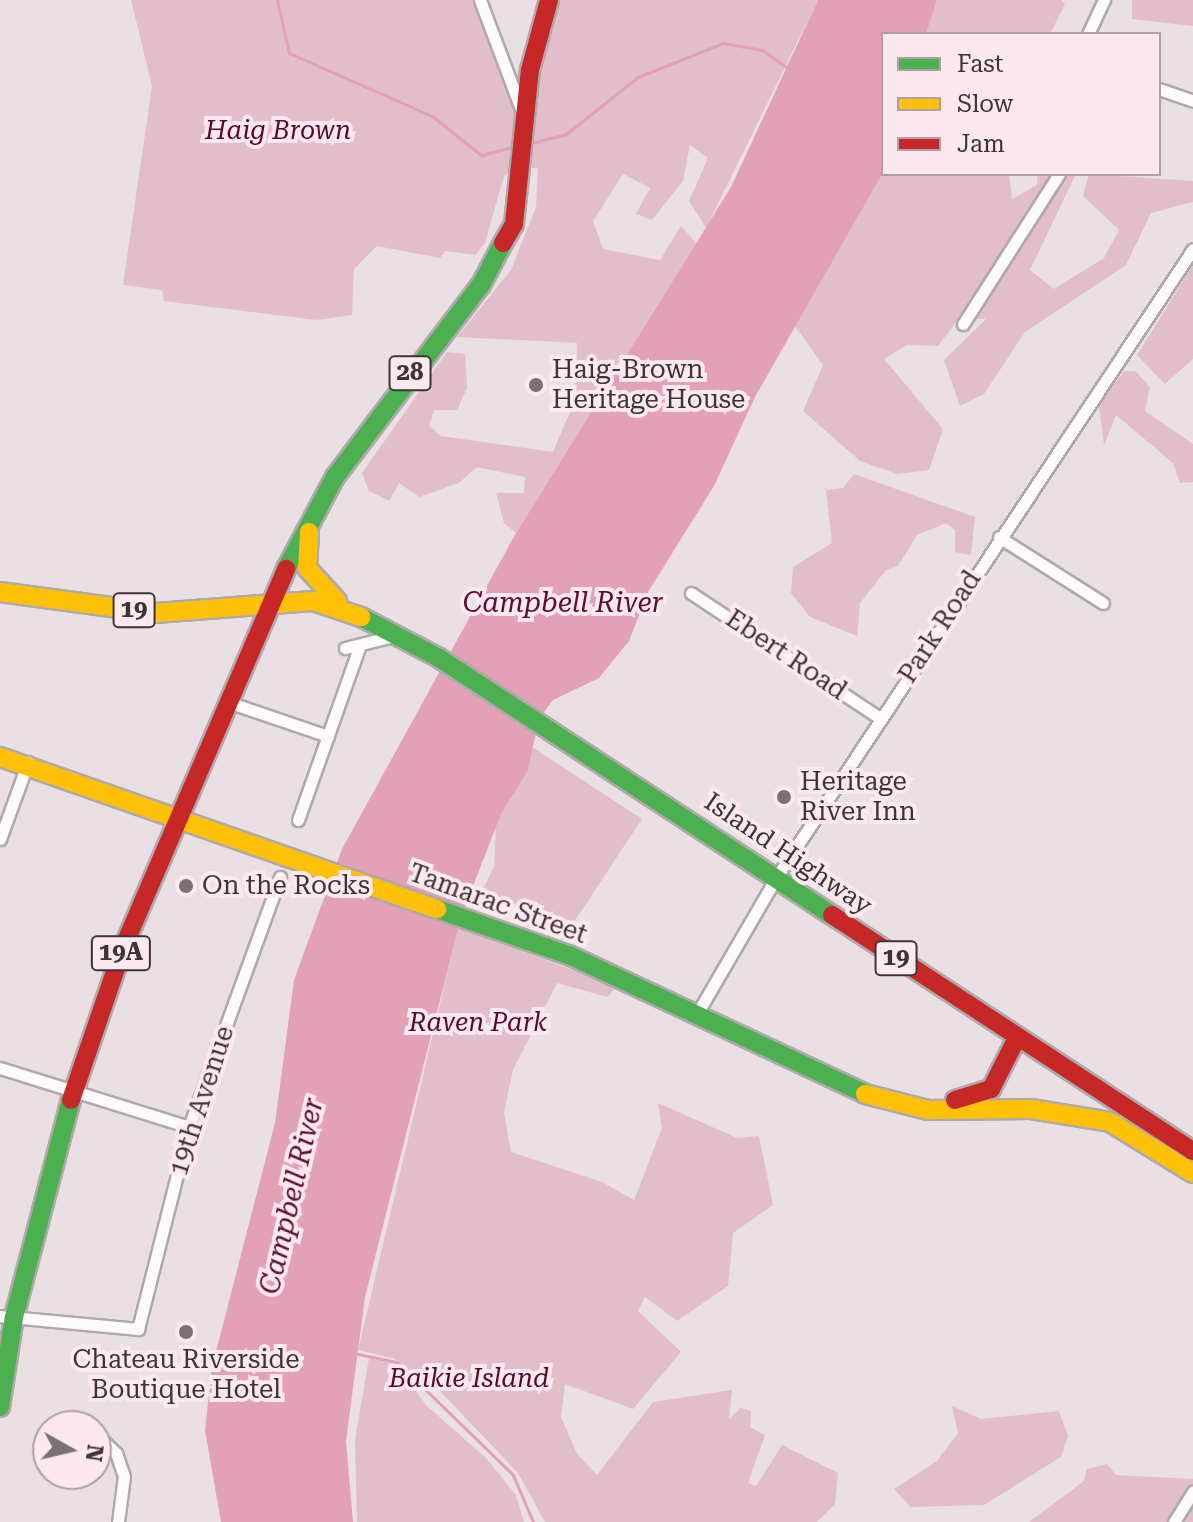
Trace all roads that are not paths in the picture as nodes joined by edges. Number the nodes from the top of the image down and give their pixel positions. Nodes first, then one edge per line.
1 (480, 0) edge
2 (549, 0) edge
3 (1104, 0) edge
4 (1089, 32) edge
5 (1161, 90) edge
6 (1193, 101) edge
7 (526, 123) junction
8 (1058, 176) edge
9 (1193, 249) edge
10 (963, 324) dead end
11 (309, 525) junction
12 (999, 537) junction
13 (0, 592) edge
14 (691, 593) dead end
15 (268, 602) junction
16 (1103, 603) dead end
17 (356, 614) junction
18 (397, 635) junction
19 (345, 648) dead end
20 (359, 648) junction
21 (225, 701) junction
22 (880, 718) junction
23 (328, 736) junction
24 (0, 757) edge
25 (28, 762) junction
26 (182, 819) junction
27 (298, 820) dead end
28 (0, 839) edge
29 (777, 876) junction
30 (280, 877) dead end
31 (698, 1012) junction
32 (1016, 1040) junction
33 (0, 1068) edge
34 (73, 1091) junction
35 (876, 1099) junction
36 (189, 1127) junction
37 (1193, 1151) edge
38 (1193, 1173) edge
39 (7, 1316) edge
40 (0, 1407) edge
41 (112, 1449) edge
42 (1193, 1492) edge
43 (118, 1522) edge
44 (1174, 1522) edge

1 - 7 street
2 - 7 main road, 28
3 - 4 street
5 - 6 street
7 - 11 main road, 28
8 - 10 street
9 - 12 street, Park Road
11 - 15 main road, 28
11 - 17 main road
12 - 16 street
12 - 22 street, Park Road
13 - 15 main road, 19
14 - 22 street, Ebert Road
15 - 17 main road, 19
15 - 21 main road, 19A
17 - 18 main road, 19
18 - 20 street
18 - 29 main road, Island Highway / 19
19 - 20 street
20 - 23 street
21 - 23 street
21 - 26 main road, 19A
22 - 29 street, Park Road
23 - 27 street
24 - 25 main road, Tamarac Street
25 - 26 main road, Tamarac Street
25 - 28 street
26 - 31 main road, Tamarac Street
26 - 34 main road, 19A
29 - 31 street, Park Road
29 - 32 main road, Island Highway / 19
30 - 36 street, 19th Avenue
31 - 35 main road, Tamarac Street
32 - 35 main road
32 - 37 main road, Island Highway / 19
33 - 34 street
34 - 36 street
34 - 39 main road, 19A
35 - 38 main road
36 - 39 street, 19th Avenue
39 - 40 main road, 19A
41 - 43 street
42 - 44 street

